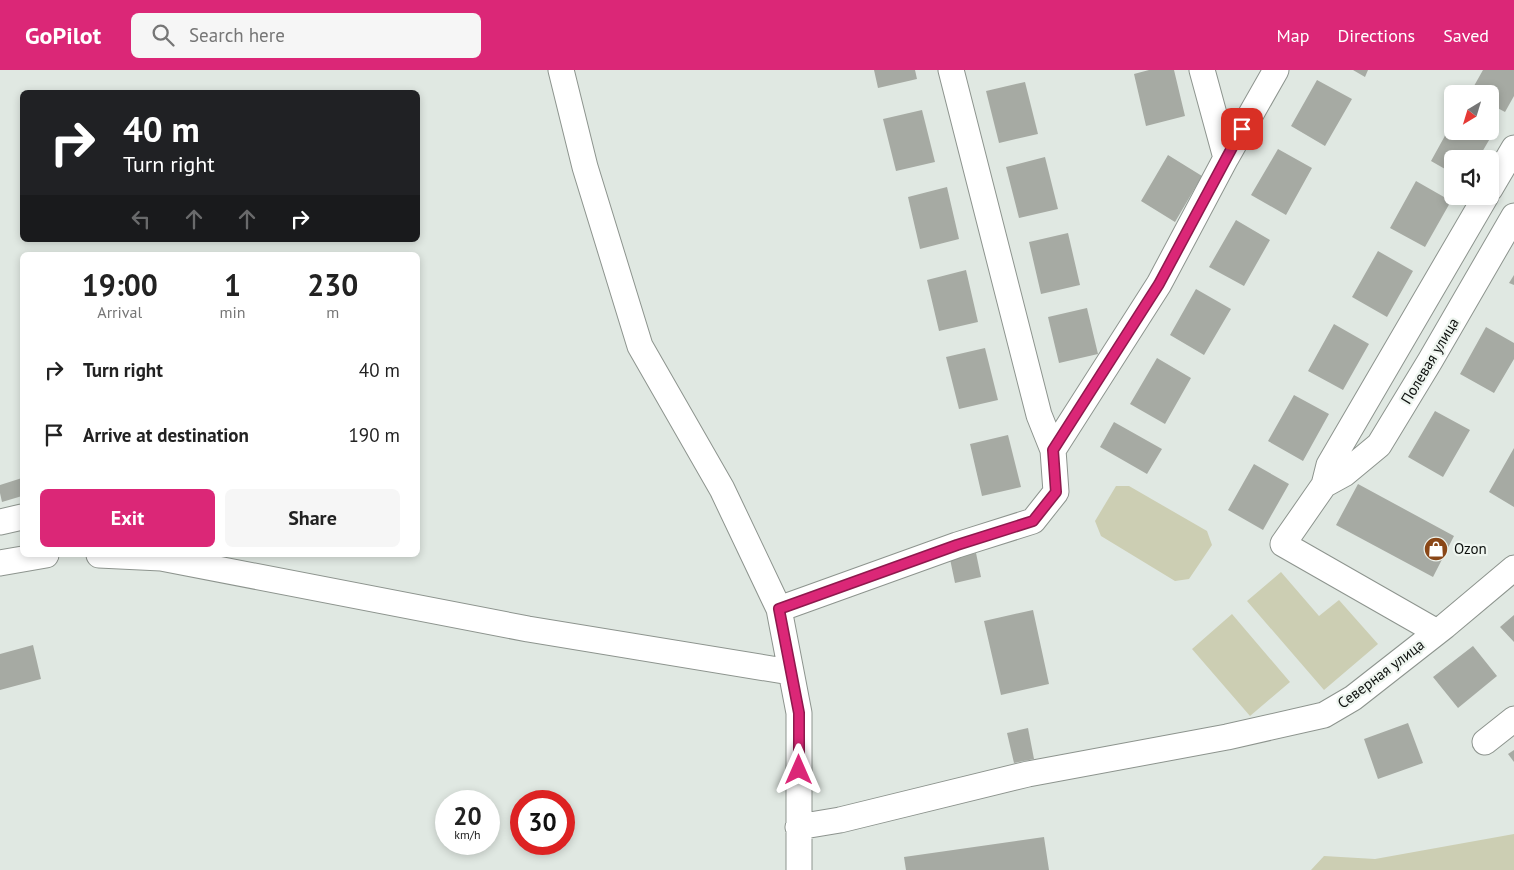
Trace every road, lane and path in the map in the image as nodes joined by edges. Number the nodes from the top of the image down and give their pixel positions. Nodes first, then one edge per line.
1 (561, 70) edge
2 (951, 70) edge
3 (1202, 70) edge
4 (1276, 70) edge
5 (1514, 148) edge
6 (1226, 158) junction
7 (1499, 174) edge
8 (1481, 205) edge
9 (1514, 216) edge
10 (1053, 450) junction
11 (1324, 485) junction
12 (20, 517) edge
13 (0, 522) edge
14 (34, 557) edge
15 (164, 557) edge
16 (0, 563) edge
17 (1514, 568) edge
18 (779, 609) junction
19 (1437, 632) junction
20 (790, 672) junction
21 (1514, 719) edge
22 (1486, 742) dead end
23 (798, 827) junction
24 (799, 870) edge

1 - 18 street
2 - 10 street
3 - 6 street
4 - 6 street
5 - 7 street
6 - 10 street
8 - 11 street, Полевая улица
9 - 11 street, Полевая улица
10 - 18 street
11 - 19 street, Полевая улица
12 - 13 street
14 - 16 street
15 - 20 street
17 - 19 street, Северная улица
18 - 20 street
19 - 23 street, Северная улица
20 - 23 street
21 - 22 street
23 - 24 street

